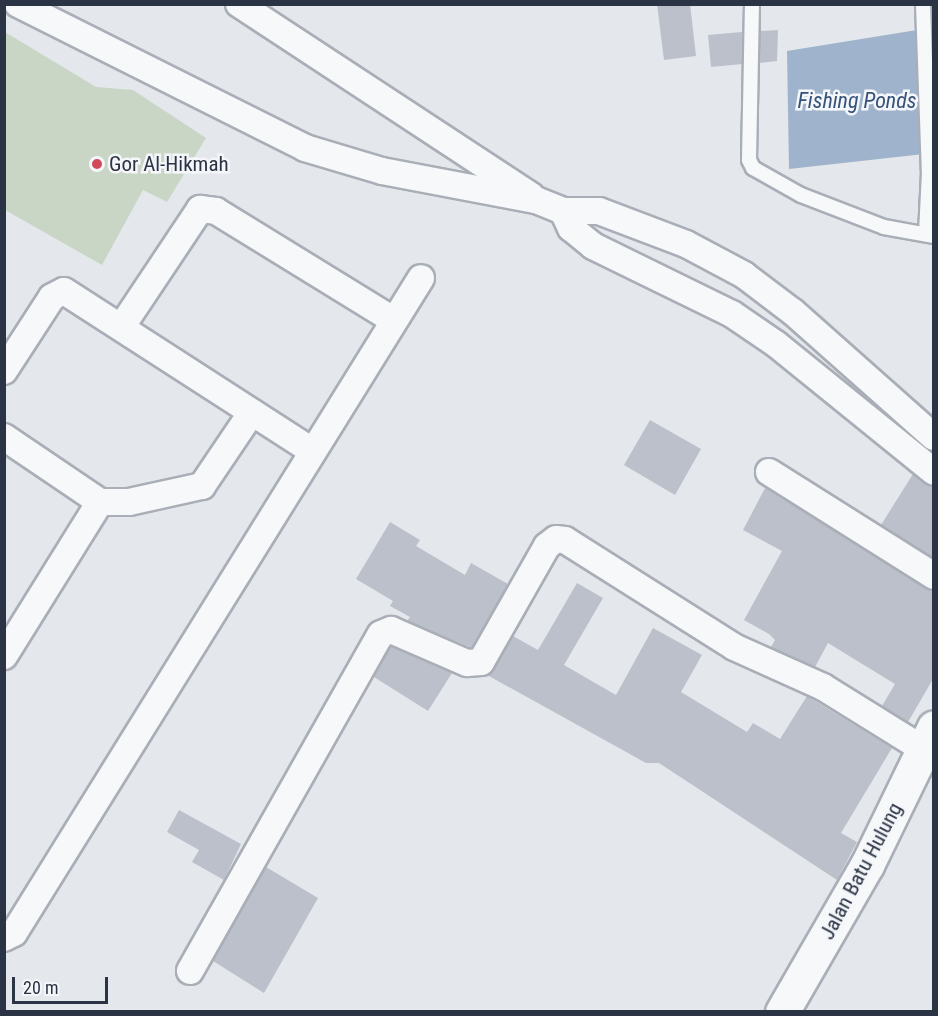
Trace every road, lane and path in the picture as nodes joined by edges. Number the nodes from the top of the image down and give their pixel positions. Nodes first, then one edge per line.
1 (18, 4) edge
2 (239, 4) edge
3 (752, 4) edge
4 (923, 4) edge
5 (536, 200) junction
6 (563, 211) junction
7 (930, 235) edge
8 (421, 278) dead end
9 (393, 320) junction
10 (122, 326) junction
11 (4, 371) edge
12 (252, 411) junction
13 (4, 437) edge
14 (933, 437) edge
15 (312, 451) junction
16 (769, 472) dead end
17 (933, 472) edge
18 (100, 502) junction
19 (933, 576) edge
20 (4, 656) edge
21 (928, 738) edge
22 (4, 938) edge
23 (190, 971) dead end
24 (782, 1011) edge

1 - 5 street
2 - 5 street
3 - 7 lane
4 - 7 lane
5 - 6 street
6 - 14 street
6 - 17 street
8 - 9 street
9 - 10 street
9 - 15 street
10 - 11 street
10 - 12 street
12 - 15 street
12 - 18 street
13 - 18 street
15 - 22 street
16 - 19 street
18 - 20 street
21 - 23 street
21 - 24 street, Jalan Batu Hulung

